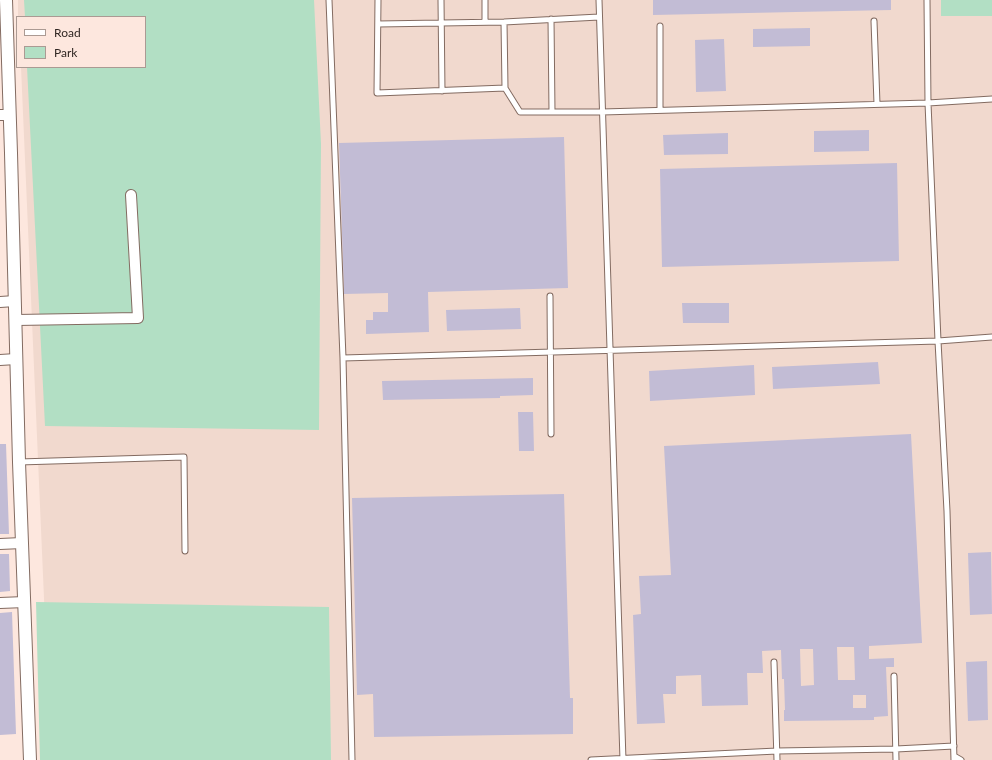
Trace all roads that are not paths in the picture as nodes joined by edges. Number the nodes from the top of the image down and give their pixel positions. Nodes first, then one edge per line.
1 (6, 0) edge
2 (328, 0) edge
3 (378, 0) edge
4 (441, 0) edge
5 (485, 0) edge
6 (599, 0) edge
7 (927, 0) edge
8 (599, 17) junction
9 (551, 19) junction
10 (874, 21) dead end
11 (485, 22) junction
12 (504, 22) junction
13 (442, 23) junction
14 (378, 24) junction
15 (660, 26) dead end
16 (4, 55) edge
17 (505, 88) junction
18 (442, 91) junction
19 (992, 99) edge
20 (928, 103) junction
21 (877, 104) junction
22 (660, 110) junction
23 (552, 112) junction
24 (602, 112) junction
25 (5, 115) edge
26 (132, 195) dead end
27 (550, 296) dead end
28 (15, 301) junction
29 (0, 302) edge
30 (16, 320) junction
31 (992, 337) edge
32 (938, 340) junction
33 (610, 350) junction
34 (550, 352) junction
35 (343, 358) junction
36 (16, 359) junction
37 (0, 360) edge
38 (551, 434) dead end
39 (19, 462) junction
40 (22, 543) junction
41 (0, 544) edge
42 (185, 551) dead end
43 (25, 602) junction
44 (0, 603) edge
45 (774, 662) dead end
46 (894, 676) dead end
47 (954, 746) junction
48 (896, 749) junction
49 (777, 751) junction
50 (954, 758) edge
51 (623, 759) edge
52 (30, 760) edge
53 (352, 760) edge
54 (591, 760) edge
55 (777, 760) edge
56 (896, 760) edge
57 (961, 760) edge

1 - 16 street
2 - 35 lane
3 - 14 lane
4 - 13 lane
5 - 11 lane
6 - 8 lane
7 - 20 lane
8 - 9 lane
8 - 24 lane
9 - 12 lane
9 - 23 lane
10 - 21 lane
11 - 12 lane
11 - 13 lane
12 - 17 lane
13 - 14 lane
13 - 18 lane
14 - 18 lane
15 - 22 lane
16 - 25 street
17 - 18 lane
17 - 23 lane
19 - 20 lane
20 - 21 lane
20 - 32 lane
21 - 22 lane
22 - 24 lane
23 - 24 lane
24 - 33 lane
25 - 28 street
26 - 30 street
27 - 34 lane
28 - 29 street
28 - 30 street
30 - 36 street
31 - 32 lane
32 - 33 lane
32 - 47 lane
33 - 34 lane
33 - 51 lane
34 - 35 lane
34 - 38 lane
35 - 53 lane
36 - 37 street
36 - 39 street
39 - 40 street
39 - 42 lane
40 - 41 street
40 - 43 street
43 - 44 street
43 - 52 street
45 - 49 lane
46 - 48 lane
47 - 48 lane
47 - 50 lane
48 - 49 lane
48 - 56 lane
49 - 51 lane
49 - 55 lane
50 - 57 lane
51 - 54 lane

